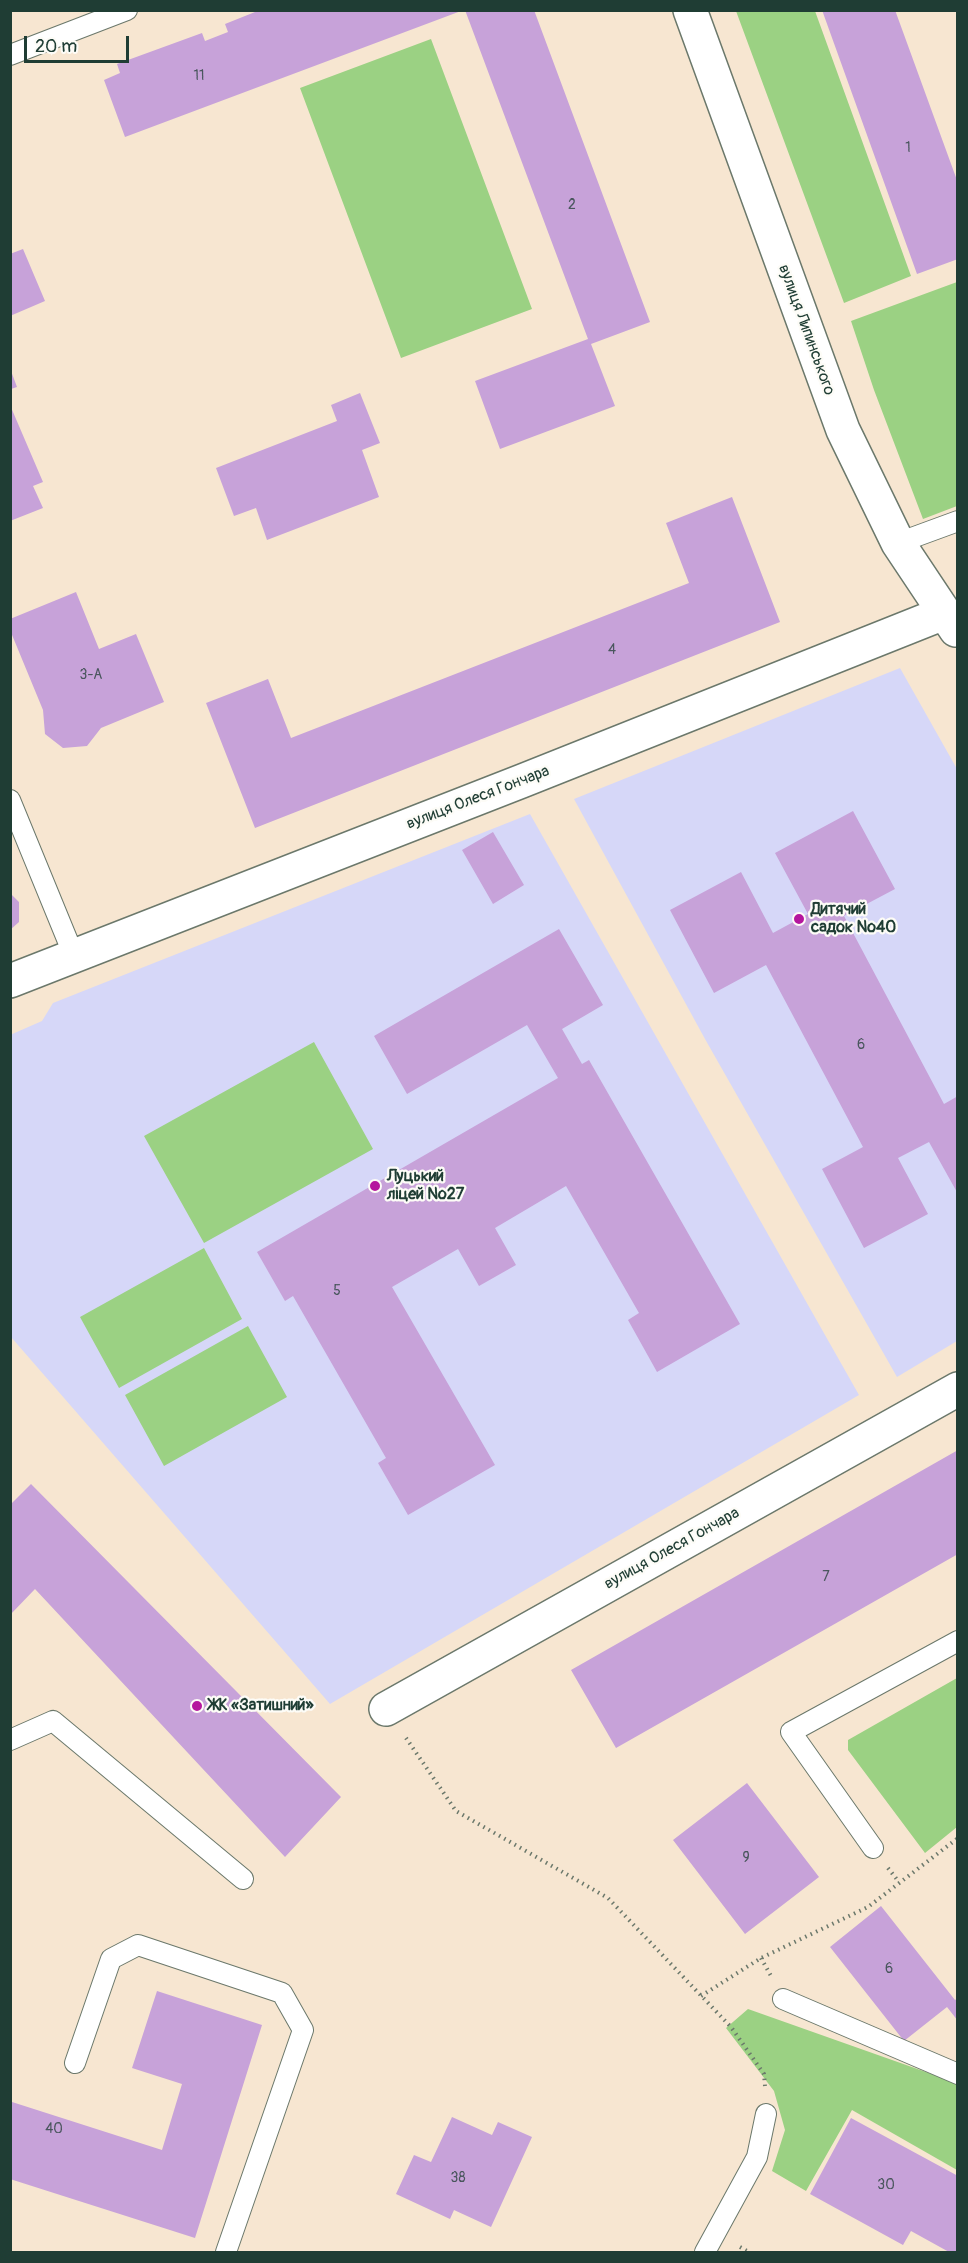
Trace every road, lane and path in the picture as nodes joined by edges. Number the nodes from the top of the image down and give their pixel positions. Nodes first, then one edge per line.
1 (127, 10) edge
2 (690, 10) edge
3 (10, 55) edge
4 (957, 521) edge
5 (898, 543) junction
6 (951, 623) edge
7 (10, 800) edge
8 (74, 956) junction
9 (10, 981) edge
10 (957, 1389) edge
11 (957, 1641) edge
12 (386, 1710) joint
13 (10, 1740) edge
14 (957, 1838) edge
15 (873, 1848) dead end
16 (243, 1879) dead end
17 (701, 1996) junction
18 (783, 1998) dead end
19 (75, 2063) dead end
20 (957, 2074) edge
21 (766, 2114) joint
22 (226, 2253) edge
23 (705, 2253) edge

1 - 3 lane
2 - 5 street, вулиця Липинського
4 - 5 lane
5 - 6 street, вулиця Липинського
6 - 8 street, вулиця Олеся Гончара
7 - 8 lane
8 - 9 street, вулиця Олеся Гончара
10 - 12 street, вулиця Олеся Гончара
11 - 15 lane
12 - 17 path
13 - 16 lane
14 - 17 path
17 - 21 path
18 - 20 lane
19 - 22 lane
21 - 23 lane

